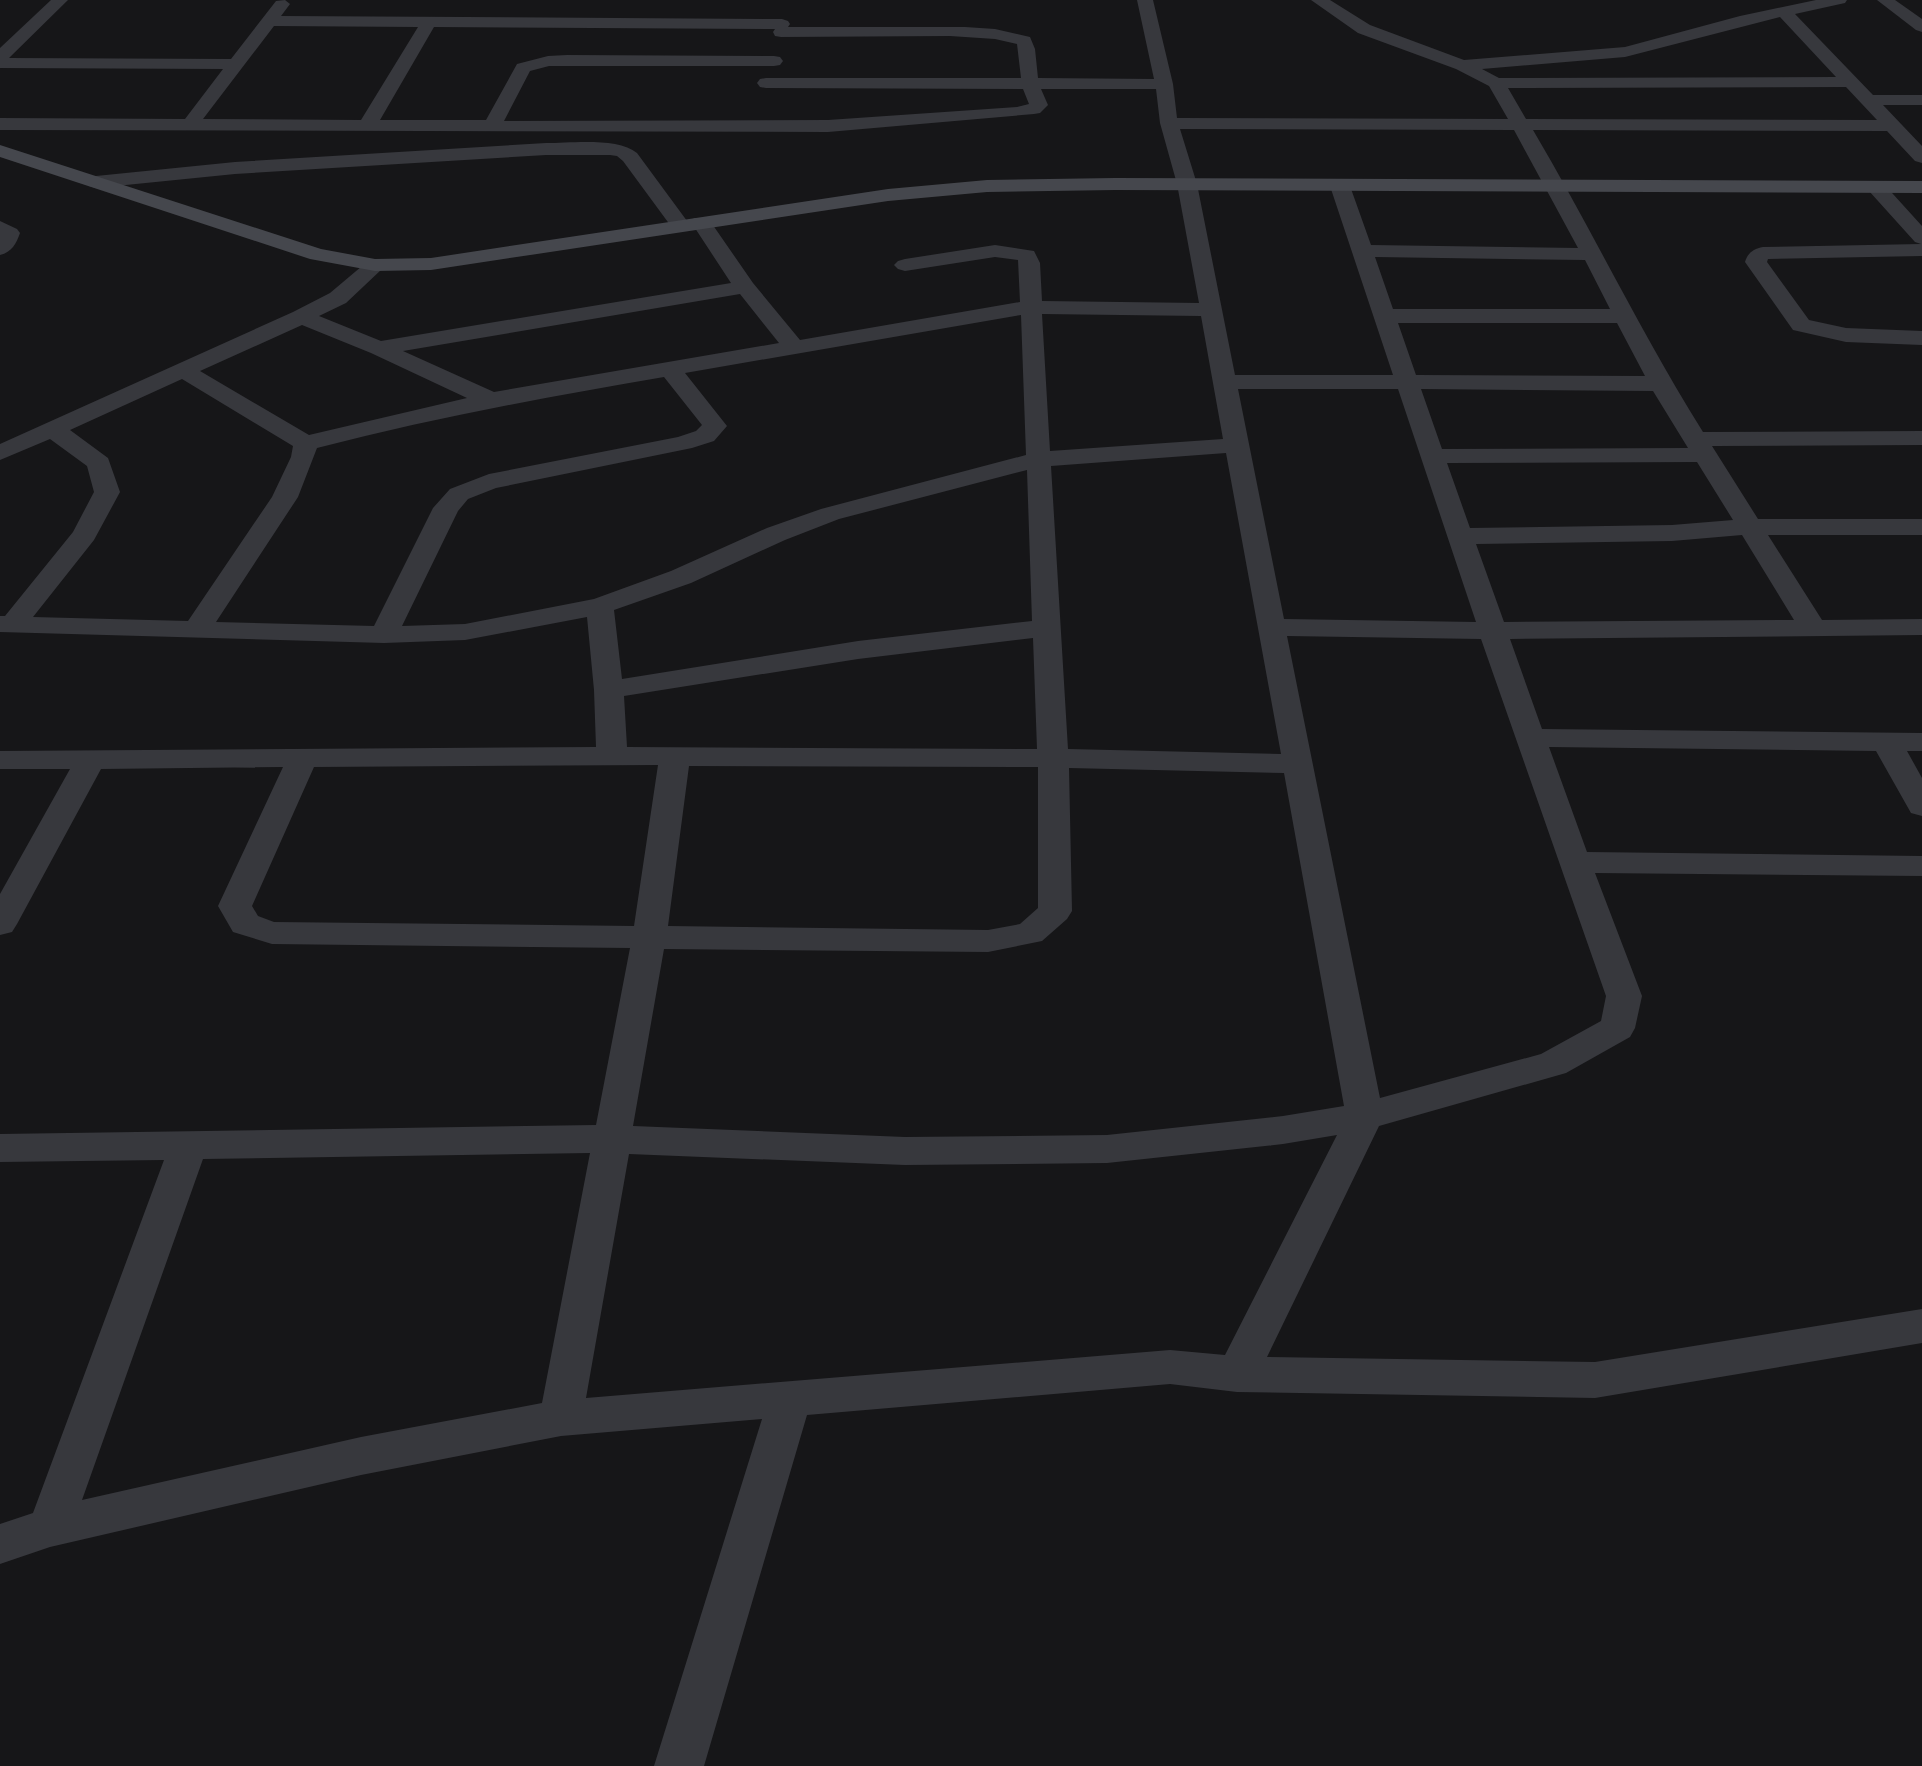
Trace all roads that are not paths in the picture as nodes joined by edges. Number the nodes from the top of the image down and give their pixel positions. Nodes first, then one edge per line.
1 (60, 0) edge
2 (285, 0) edge
3 (1144, 0) edge
4 (1319, 0) edge
5 (1839, 0) edge
6 (1885, 0) edge
7 (401, 7) dead end
8 (1899, 10) junction
9 (1922, 10) edge
10 (1784, 12) junction
11 (268, 21) junction
12 (784, 21) junction
13 (392, 22) junction
14 (429, 22) junction
15 (1922, 27) edge
16 (0, 57) edge
17 (774, 61) junction
18 (0, 63) edge
19 (235, 64) junction
20 (1462, 65) junction
21 (1852, 82) junction
22 (766, 83) junction
23 (1496, 83) junction
24 (1164, 84) junction
25 (1030, 85) junction
26 (1868, 100) junction
27 (1922, 100) edge
28 (1169, 123) junction
29 (1520, 123) junction
30 (0, 124) edge
31 (493, 125) junction
32 (189, 126) junction
33 (367, 126) junction
34 (515, 126) junction
35 (1893, 126) junction
36 (744, 127) junction
37 (517, 150) junction
38 (0, 151) edge
39 (1922, 157) edge
40 (96, 182) junction
41 (1187, 184) junction
42 (1340, 186) junction
43 (1556, 186) junction
44 (1876, 187) junction
45 (1922, 187) edge
46 (690, 224) junction
47 (0, 227) edge
48 (1922, 237) edge
49 (0, 249) edge
50 (1922, 250) edge
51 (1363, 251) junction
52 (1593, 254) junction
53 (375, 265) junction
54 (905, 265) dead end
55 (746, 287) junction
56 (1030, 307) junction
57 (1211, 310) junction
58 (1385, 316) junction
59 (1626, 316) junction
60 (301, 317) junction
61 (1922, 338) edge
62 (794, 347) junction
63 (379, 348) junction
64 (670, 369) junction
65 (184, 371) junction
66 (1225, 382) junction
67 (1409, 382) junction
68 (1661, 384) junction
69 (491, 400) junction
70 (52, 429) junction
71 (1922, 438) edge
72 (306, 443) junction
73 (1237, 445) junction
74 (1702, 447) junction
75 (0, 453) edge
76 (1433, 456) junction
77 (1040, 459) junction
78 (1750, 526) junction
79 (1922, 527) edge
80 (1460, 536) junction
81 (600, 606) junction
82 (7, 624) edge
83 (1272, 627) junction
84 (1922, 627) edge
85 (1047, 628) junction
86 (1813, 628) junction
87 (197, 629) junction
88 (1491, 631) junction
89 (384, 635) junction
90 (609, 690) junction
91 (1530, 738) junction
92 (1886, 741) junction
93 (1922, 742) edge
94 (612, 756) junction
95 (675, 757) junction
96 (303, 758) junction
97 (1053, 758) junction
98 (0, 760) edge
99 (90, 761) junction
100 (1297, 764) junction
101 (1922, 806) edge
102 (1575, 862) junction
103 (1922, 866) edge
104 (0, 924) edge
105 (649, 938) junction
106 (1365, 1116) junction
107 (613, 1139) junction
108 (189, 1145) junction
109 (0, 1148) edge
110 (1922, 1326) edge
111 (1238, 1374) junction
112 (790, 1399) junction
113 (561, 1418) junction
114 (50, 1527) junction
115 (0, 1544) edge
116 (679, 1766) edge

1 - 16 street
2 - 11 street
3 - 24 street
4 - 20 street
5 - 10 street
6 - 8 street
7 - 13 street
8 - 9 street
8 - 15 street
10 - 20 street
10 - 21 street
11 - 13 street
11 - 19 street
12 - 14 street
12 - 17 street
12 - 25 street
13 - 14 street
14 - 33 street
17 - 22 street
17 - 31 street
18 - 19 street
19 - 32 street
20 - 23 street
21 - 23 street
21 - 26 street
22 - 25 street
22 - 36 street
23 - 29 street
24 - 25 street
24 - 28 street
25 - 36 street
26 - 27 street
26 - 35 street
28 - 29 street
28 - 41 street
29 - 35 street
29 - 43 street
30 - 32 street
31 - 33 street
31 - 34 street
32 - 33 street
34 - 36 street
34 - 37 street
35 - 39 street
37 - 40 street
37 - 46 street
38 - 40 main road
40 - 53 main road
41 - 42 main road
41 - 46 main road
41 - 57 street
42 - 43 main road
42 - 51 street
43 - 44 main road
43 - 52 street
44 - 45 main road
44 - 48 street
46 - 53 main road
46 - 55 street
47 - 49 street
50 - 61 street
51 - 52 street
51 - 58 street
52 - 59 street
53 - 60 street
54 - 56 street
55 - 62 street
55 - 63 street
56 - 57 street
56 - 62 street
56 - 77 street
57 - 66 street
58 - 59 street
58 - 67 street
59 - 68 street
60 - 63 street
60 - 65 street
62 - 64 street
63 - 69 street
64 - 69 street
64 - 89 street
65 - 70 street
65 - 72 street
66 - 67 street
66 - 73 street
67 - 68 street
67 - 76 street
68 - 74 street
69 - 72 street
70 - 75 street
70 - 82 street
71 - 74 street
72 - 87 street
73 - 77 street
73 - 83 street
74 - 76 street
74 - 78 street
76 - 80 street
77 - 81 street
77 - 85 street
78 - 79 street
78 - 80 street
78 - 86 street
80 - 88 street
81 - 89 street
81 - 90 street
82 - 87 street
83 - 88 street
83 - 100 street
84 - 86 street
85 - 90 street
85 - 97 street
86 - 88 street
87 - 89 street
88 - 91 street
90 - 94 street
91 - 92 street
91 - 102 street
92 - 93 street
92 - 101 street
94 - 95 street
94 - 96 street
95 - 97 street
95 - 105 street
96 - 99 street
96 - 105 street
97 - 100 street
97 - 105 street
98 - 99 street
99 - 104 street
100 - 106 street
102 - 103 street
102 - 106 street
105 - 107 street
106 - 107 street
106 - 111 street
107 - 108 street
107 - 113 street
108 - 109 street
108 - 114 street
110 - 111 street
111 - 112 street
112 - 113 street
112 - 116 street
113 - 114 street
114 - 115 street

